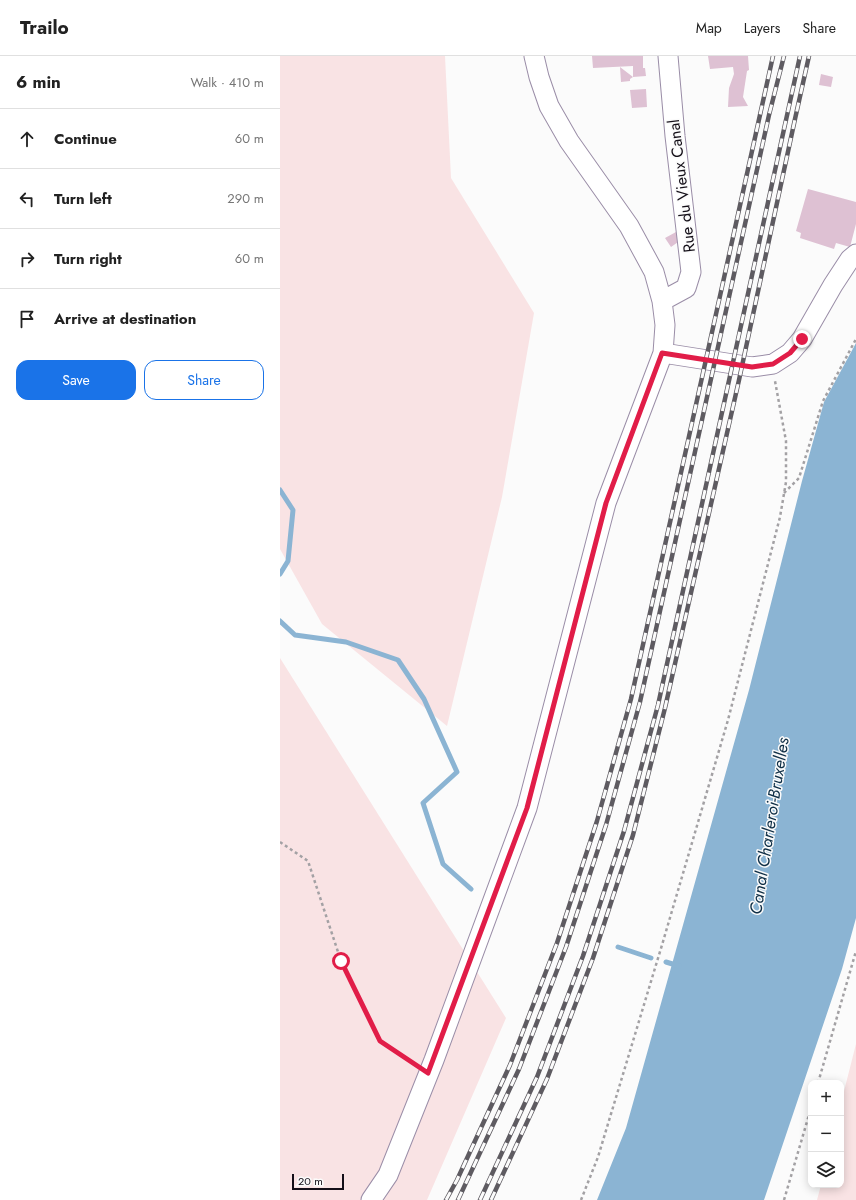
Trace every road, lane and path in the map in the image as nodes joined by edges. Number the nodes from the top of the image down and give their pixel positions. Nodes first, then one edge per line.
1 (534, 56) edge
2 (668, 56) edge
3 (856, 254) edge
4 (662, 301) junction
5 (856, 339) edge
6 (662, 353) junction
7 (773, 364) junction
8 (784, 494) junction
9 (280, 842) edge
10 (856, 952) edge
11 (428, 1073) junction
12 (819, 1080) edge
13 (809, 1116) edge
14 (371, 1200) edge
15 (581, 1200) edge
16 (784, 1200) edge

1 - 4 street
2 - 4 street, Rue du Vieux Canal
3 - 7 street
4 - 6 street
5 - 8 path
6 - 7 street
6 - 11 street
7 - 8 path
8 - 15 path
9 - 11 path
10 - 12 path
11 - 14 street
13 - 16 path

